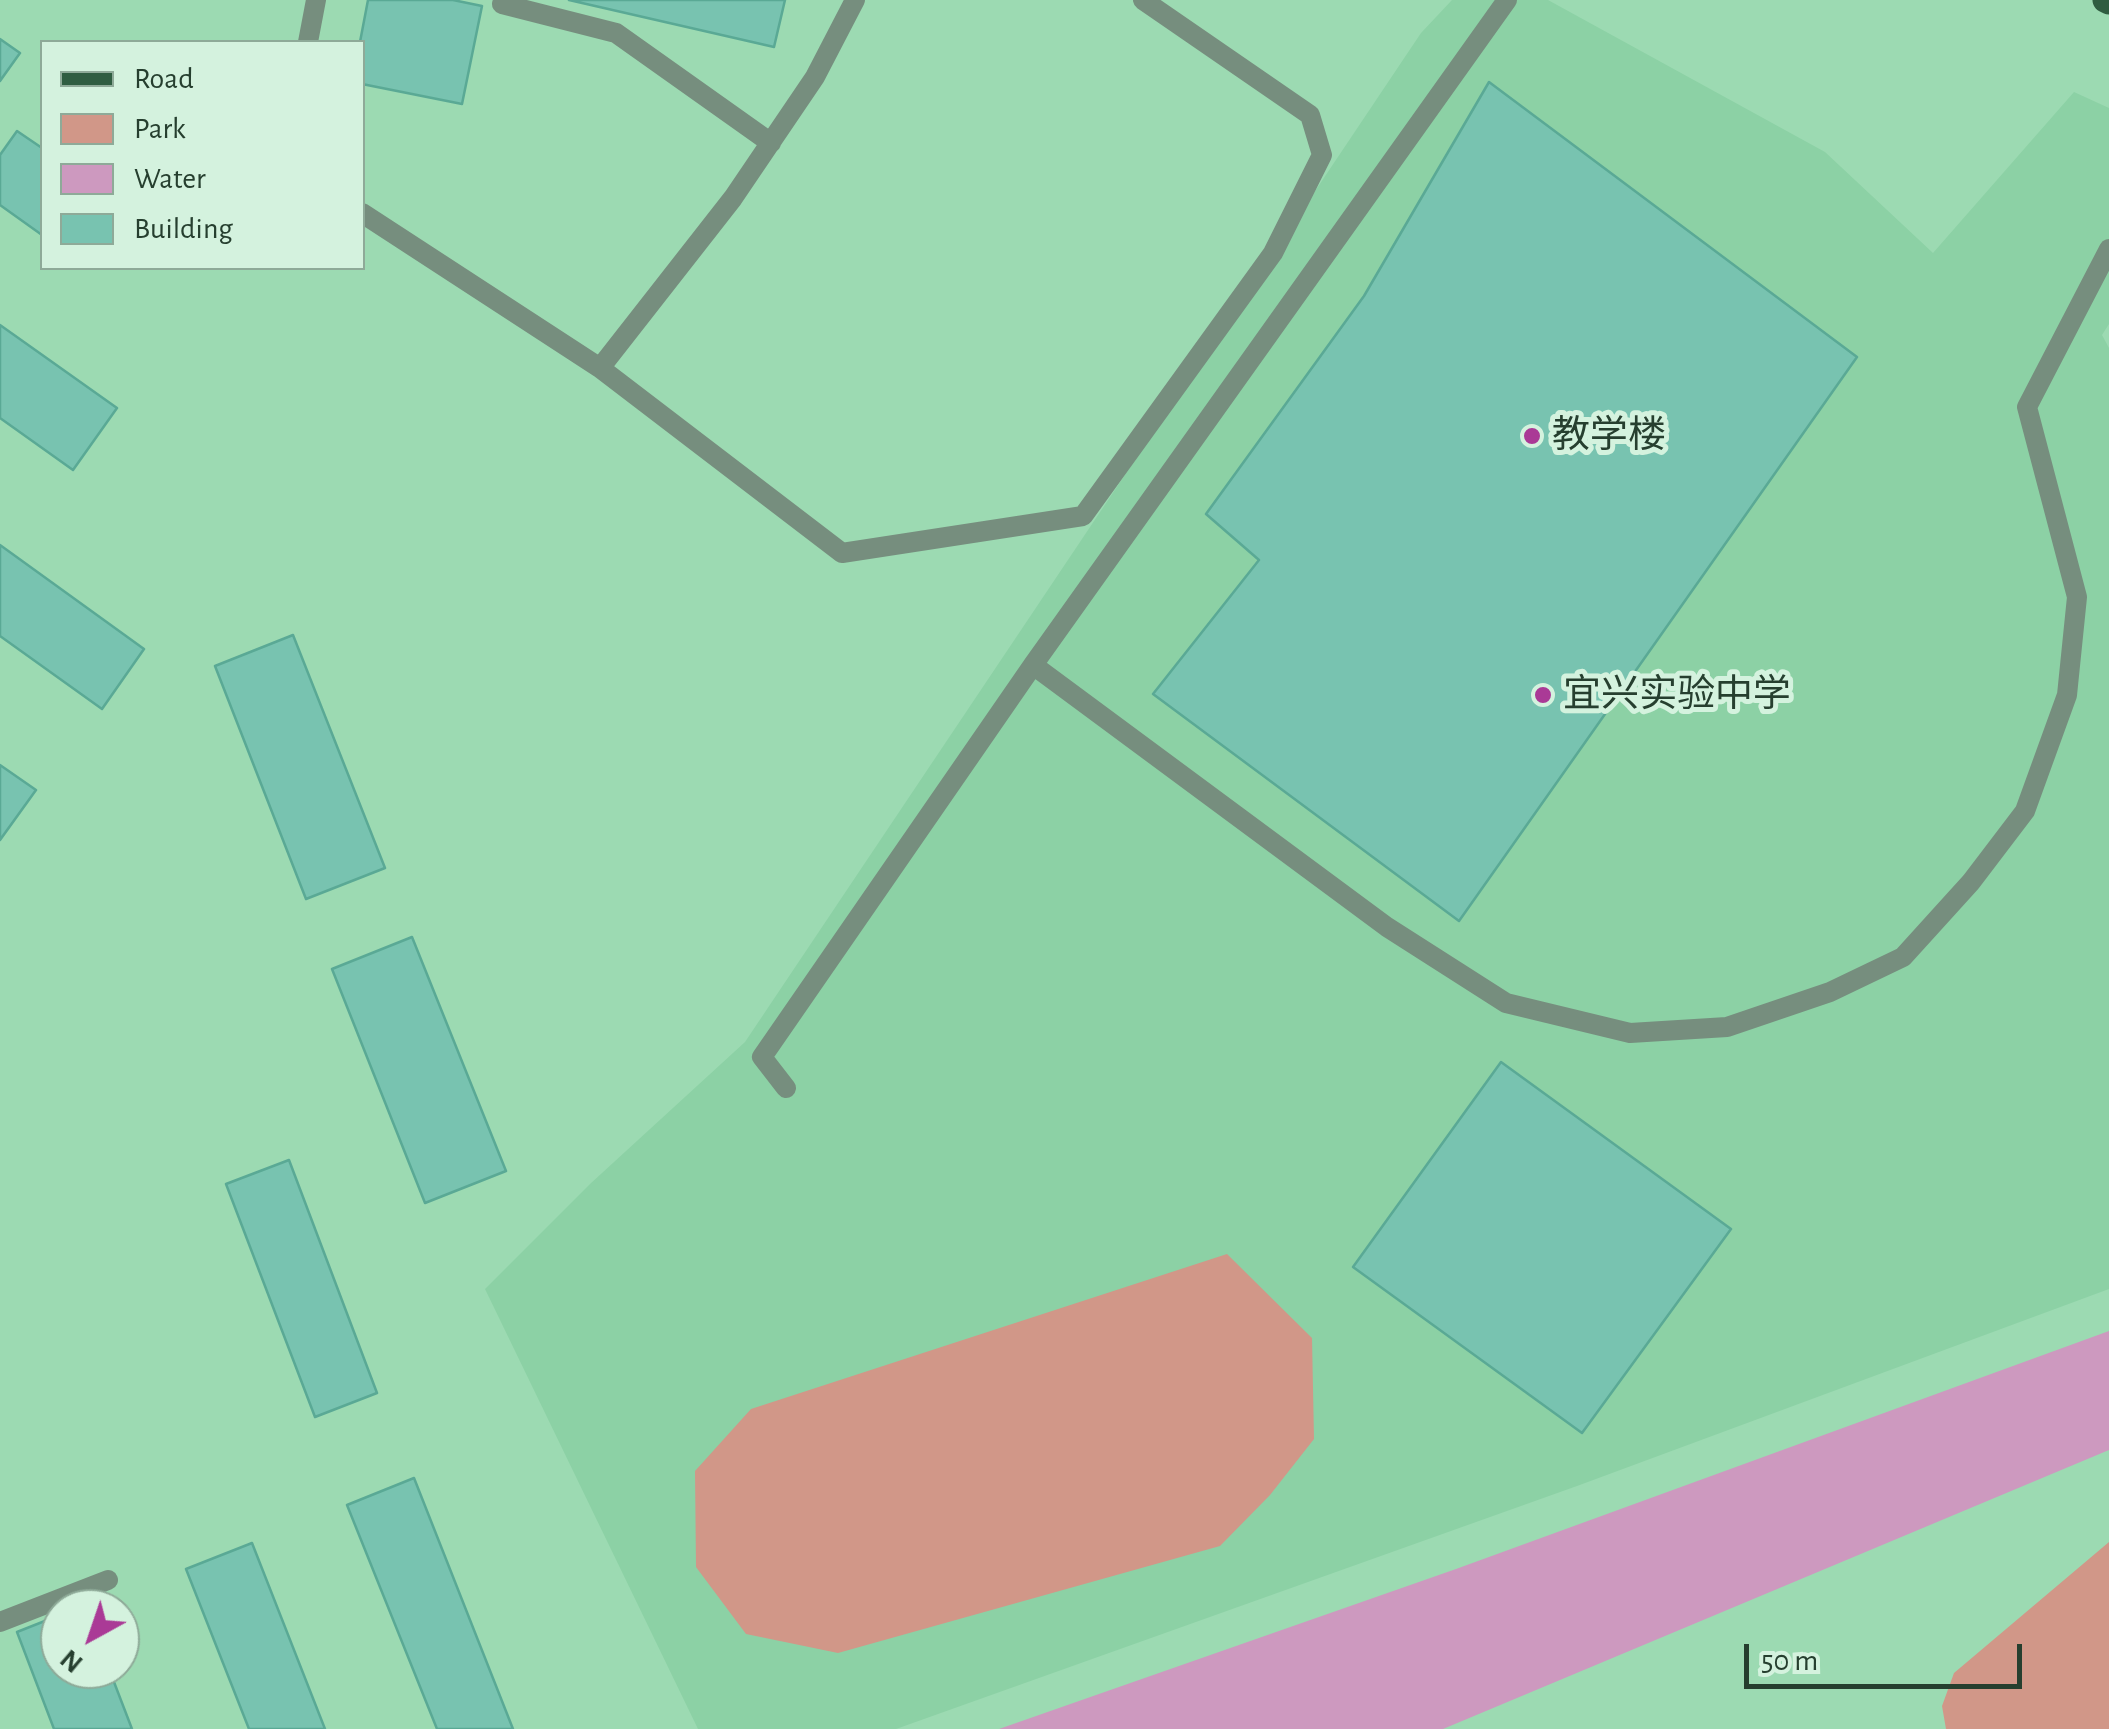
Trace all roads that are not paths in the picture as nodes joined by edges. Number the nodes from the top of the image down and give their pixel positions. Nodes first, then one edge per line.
1 (316, 0) edge
2 (855, 0) edge
3 (1143, 0) edge
4 (1508, 0) edge
5 (502, 4) dead end
6 (308, 40) edge
7 (771, 143) junction
8 (365, 215) edge
9 (2109, 249) edge
10 (600, 368) junction
11 (1033, 665) junction
12 (786, 1088) dead end
13 (108, 1580) dead end
14 (0, 1622) edge

1 - 6 street
2 - 7 street
3 - 10 street
4 - 11 street
5 - 7 street
7 - 10 street
8 - 10 street
9 - 11 street
11 - 12 street
13 - 14 street

